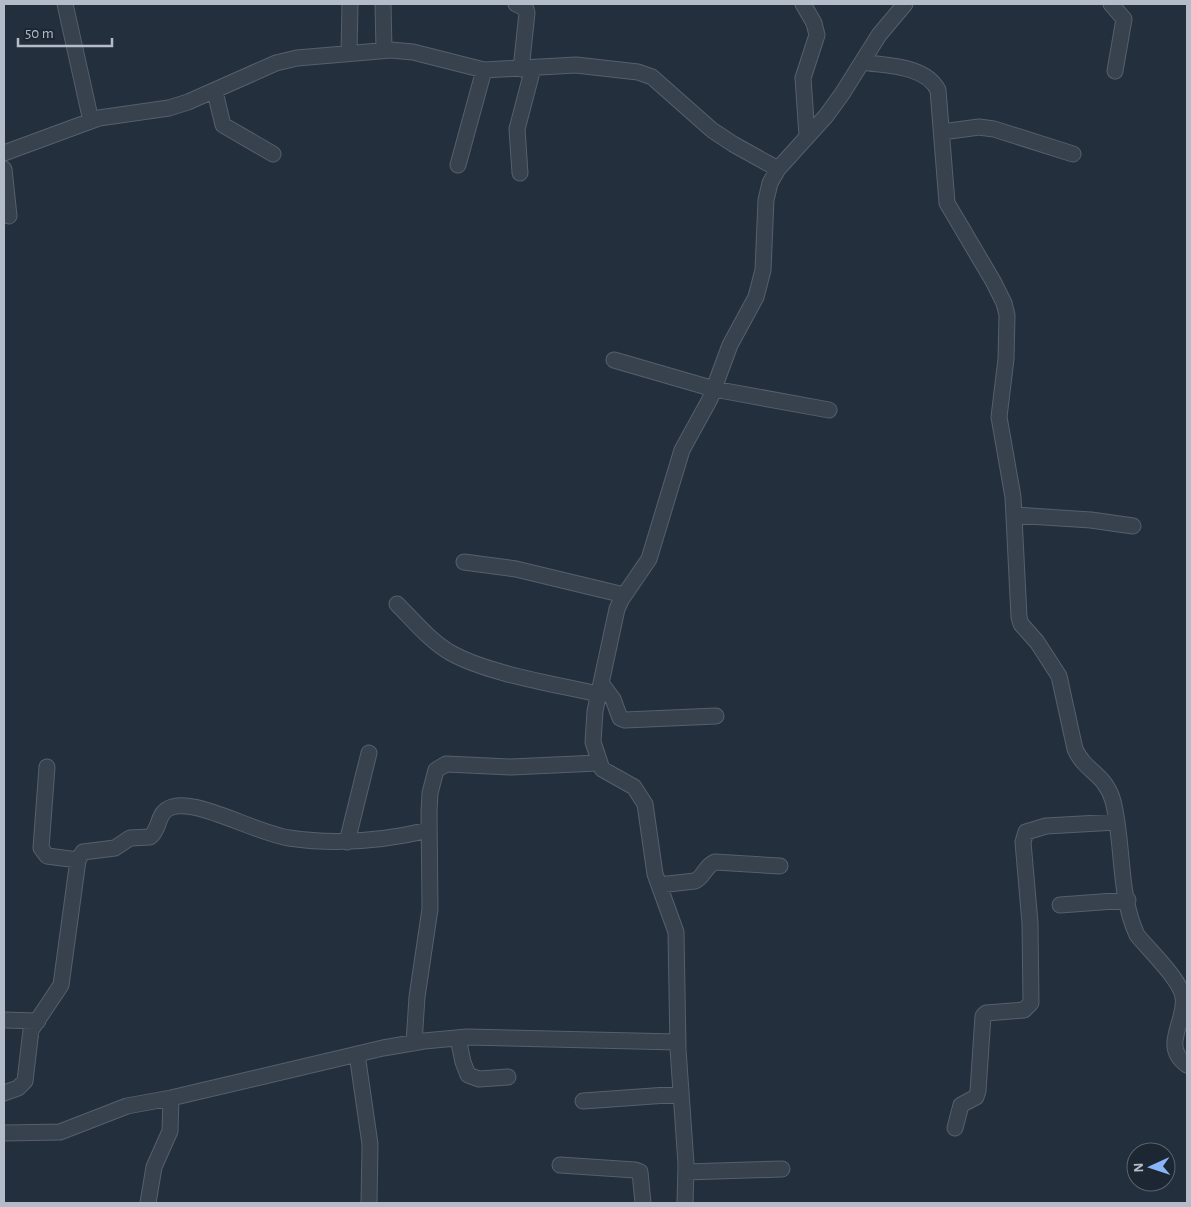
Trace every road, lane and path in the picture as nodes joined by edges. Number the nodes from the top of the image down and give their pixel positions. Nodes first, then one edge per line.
1 (65, 4) edge
2 (350, 4) edge
3 (383, 4) edge
4 (516, 4) edge
5 (803, 4) edge
6 (905, 4) edge
7 (1111, 4) edge
8 (384, 50) junction
9 (349, 53) junction
10 (862, 62) junction
11 (527, 68) junction
12 (484, 70) junction
13 (1115, 71) dead end
14 (215, 92) junction
15 (91, 121) junction
16 (942, 132) junction
17 (808, 136) junction
18 (4, 153) edge
19 (273, 154) dead end
20 (1073, 154) dead end
21 (458, 165) dead end
22 (4, 169) edge
23 (778, 169) junction
24 (520, 173) dead end
25 (9, 216) dead end
26 (614, 360) dead end
27 (714, 389) junction
28 (829, 410) dead end
29 (1014, 515) junction
30 (1133, 526) dead end
31 (464, 562) dead end
32 (624, 595) junction
33 (397, 604) dead end
34 (600, 689) junction
35 (716, 716) dead end
36 (369, 753) dead end
37 (598, 763) junction
38 (47, 767) dead end
39 (1117, 822) junction
40 (429, 830) junction
41 (347, 842) junction
42 (78, 860) junction
43 (780, 866) dead end
44 (660, 885) junction
45 (1128, 900) junction
46 (1060, 904) dead end
47 (4, 1020) edge
48 (38, 1021) junction
49 (458, 1038) junction
50 (678, 1042) junction
51 (414, 1043) junction
52 (357, 1054) junction
53 (1187, 1065) edge
54 (508, 1077) dead end
55 (4, 1093) edge
56 (681, 1094) junction
57 (172, 1098) junction
58 (583, 1100) dead end
59 (955, 1128) dead end
60 (4, 1133) edge
61 (560, 1165) dead end
62 (782, 1169) dead end
63 (686, 1172) junction
64 (148, 1203) edge
65 (369, 1203) edge
66 (643, 1203) edge
67 (686, 1203) edge

1 - 15 street
2 - 9 street
3 - 8 street
4 - 11 street
5 - 17 street
6 - 10 street
7 - 13 street
8 - 9 street
8 - 12 street
9 - 14 street
10 - 16 street
10 - 17 street
11 - 12 street
11 - 23 street
11 - 24 street
12 - 21 street
14 - 15 street
14 - 19 street
15 - 18 street
16 - 20 street
16 - 29 street
17 - 23 street
22 - 25 street
23 - 27 street
26 - 27 street
27 - 28 street
27 - 32 street
29 - 30 street
29 - 39 street
31 - 32 street
32 - 34 street
33 - 34 street
34 - 35 street
34 - 37 street
36 - 41 street
37 - 40 street
37 - 44 street
38 - 42 street
39 - 45 street
39 - 59 street
40 - 41 street
40 - 51 street
41 - 42 street
42 - 48 street
43 - 44 street
44 - 50 street
45 - 46 street
45 - 53 street
47 - 48 street
48 - 55 street
49 - 50 street
49 - 51 street
49 - 54 street
50 - 56 street
51 - 52 street
52 - 57 street
52 - 65 street
56 - 58 street
56 - 63 street
57 - 60 street
57 - 64 street
61 - 66 street
62 - 63 street
63 - 67 street

